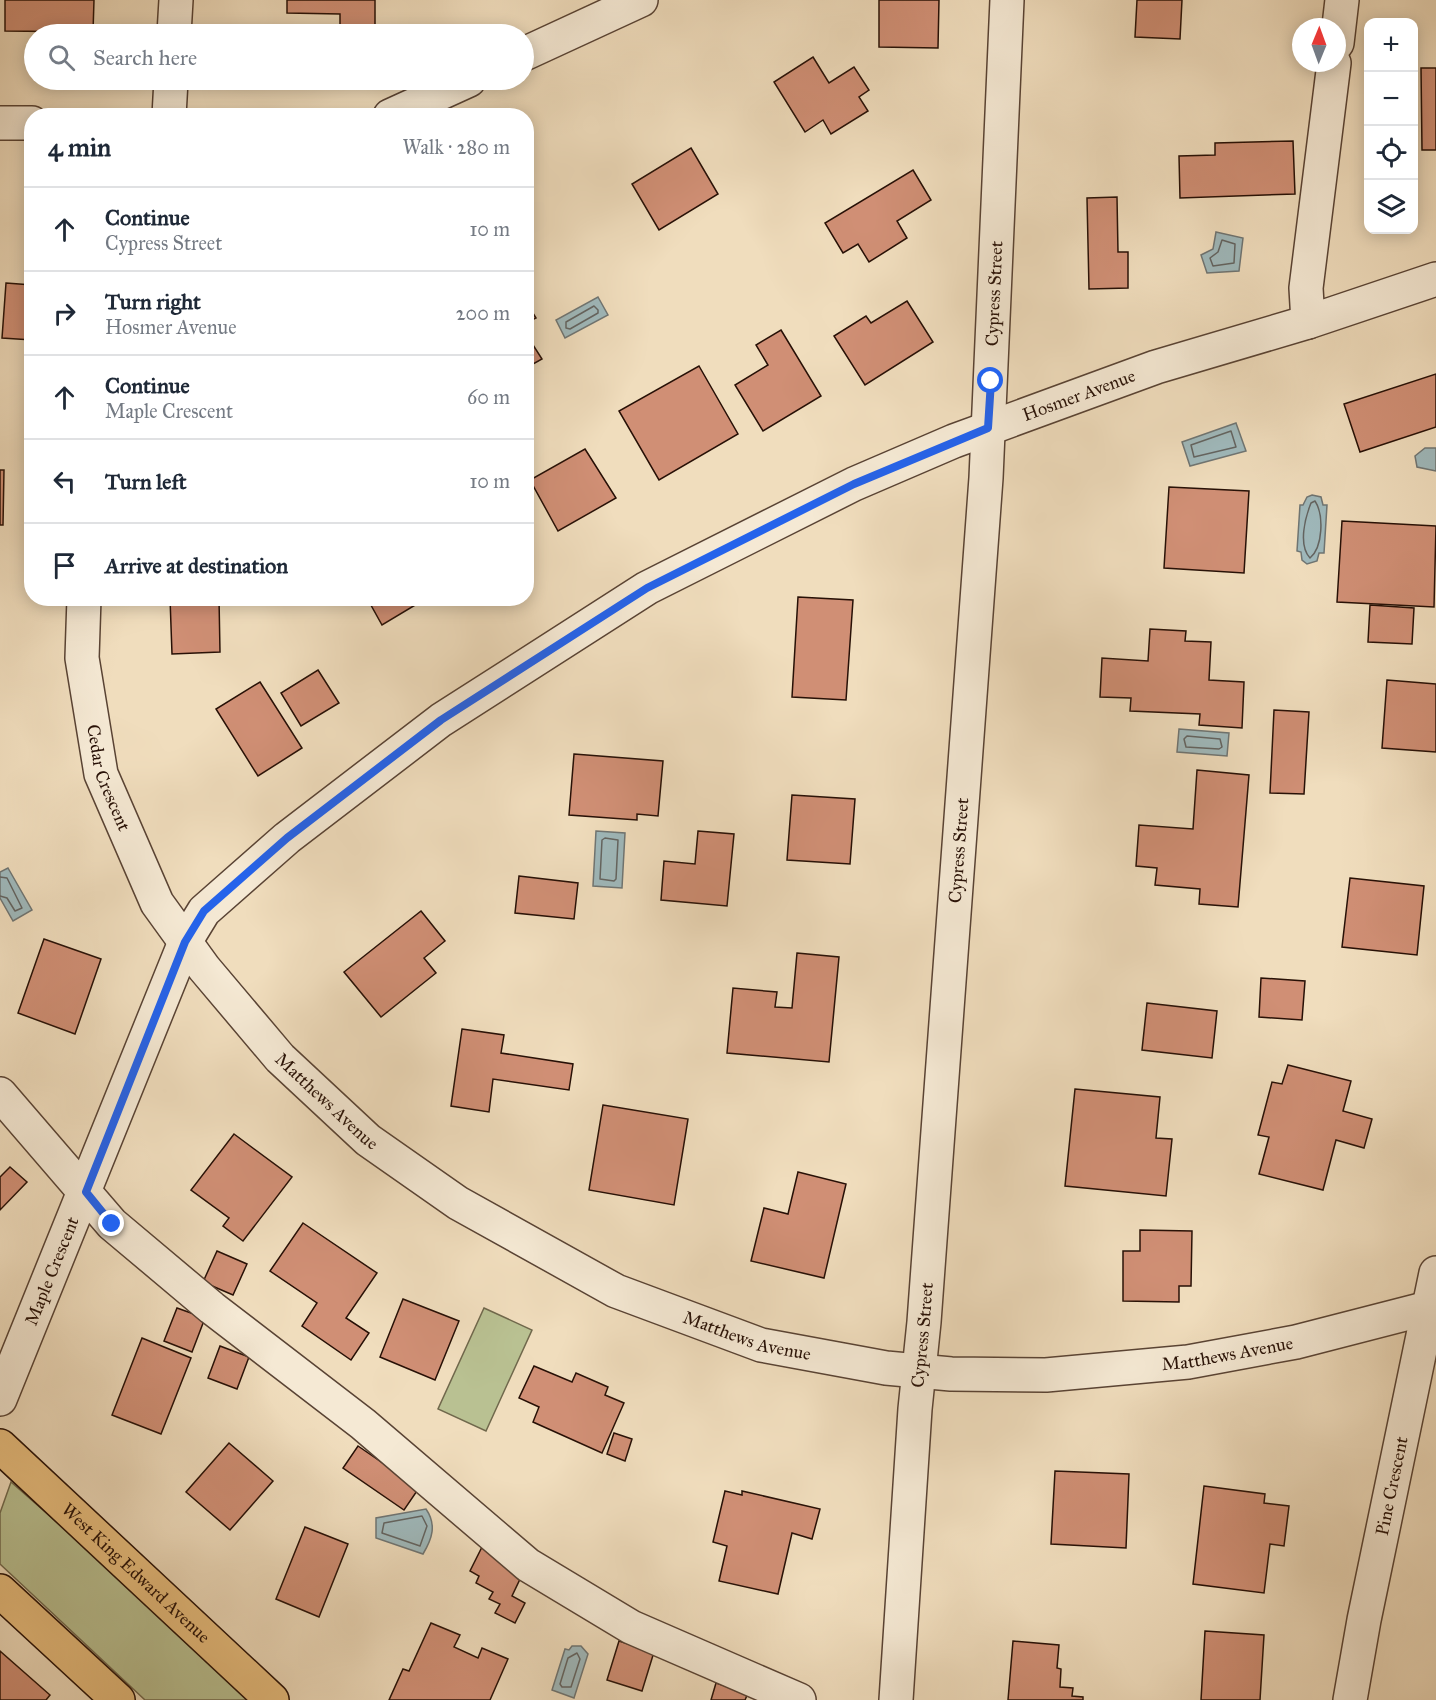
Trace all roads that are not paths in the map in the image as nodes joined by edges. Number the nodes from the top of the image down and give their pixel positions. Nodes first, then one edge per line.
1 (177, 0) edge
2 (641, 0) edge
3 (1007, 0) edge
4 (1342, 0) edge
5 (1340, 18) edge
6 (175, 24) edge
7 (534, 49) edge
8 (1334, 72) edge
9 (170, 90) edge
10 (447, 90) edge
11 (169, 108) edge
12 (408, 108) edge
13 (0, 123) edge
14 (24, 123) edge
15 (1436, 279) edge
16 (1308, 322) junction
17 (988, 428) junction
18 (84, 606) edge
19 (185, 942) junction
20 (0, 1094) edge
21 (86, 1192) junction
22 (1436, 1273) edge
23 (1432, 1307) edge
24 (919, 1371) junction
25 (0, 1399) edge
26 (0, 1446) edge
27 (0, 1591) edge
28 (118, 1700) edge
29 (272, 1700) edge
30 (798, 1700) edge
31 (896, 1700) edge
32 (1350, 1700) edge

1 - 6 street
2 - 7 street
3 - 17 street, Cypress Street
4 - 5 street
8 - 16 street
9 - 11 street
10 - 12 street
13 - 14 street
15 - 16 street, Hosmer Avenue
16 - 17 street, Hosmer Avenue
17 - 19 street, Hosmer Avenue
17 - 24 street, Cypress Street
18 - 19 street, Cedar Crescent
19 - 21 street, Maple Crescent
19 - 24 street, Matthews Avenue
20 - 21 street
21 - 25 street, Maple Crescent
21 - 30 street
22 - 23 street, Pine Crescent
23 - 24 street, Matthews Avenue
23 - 32 street, Pine Crescent
24 - 31 street, Cypress Street
26 - 29 main road, West King Edward Avenue
27 - 28 main road

